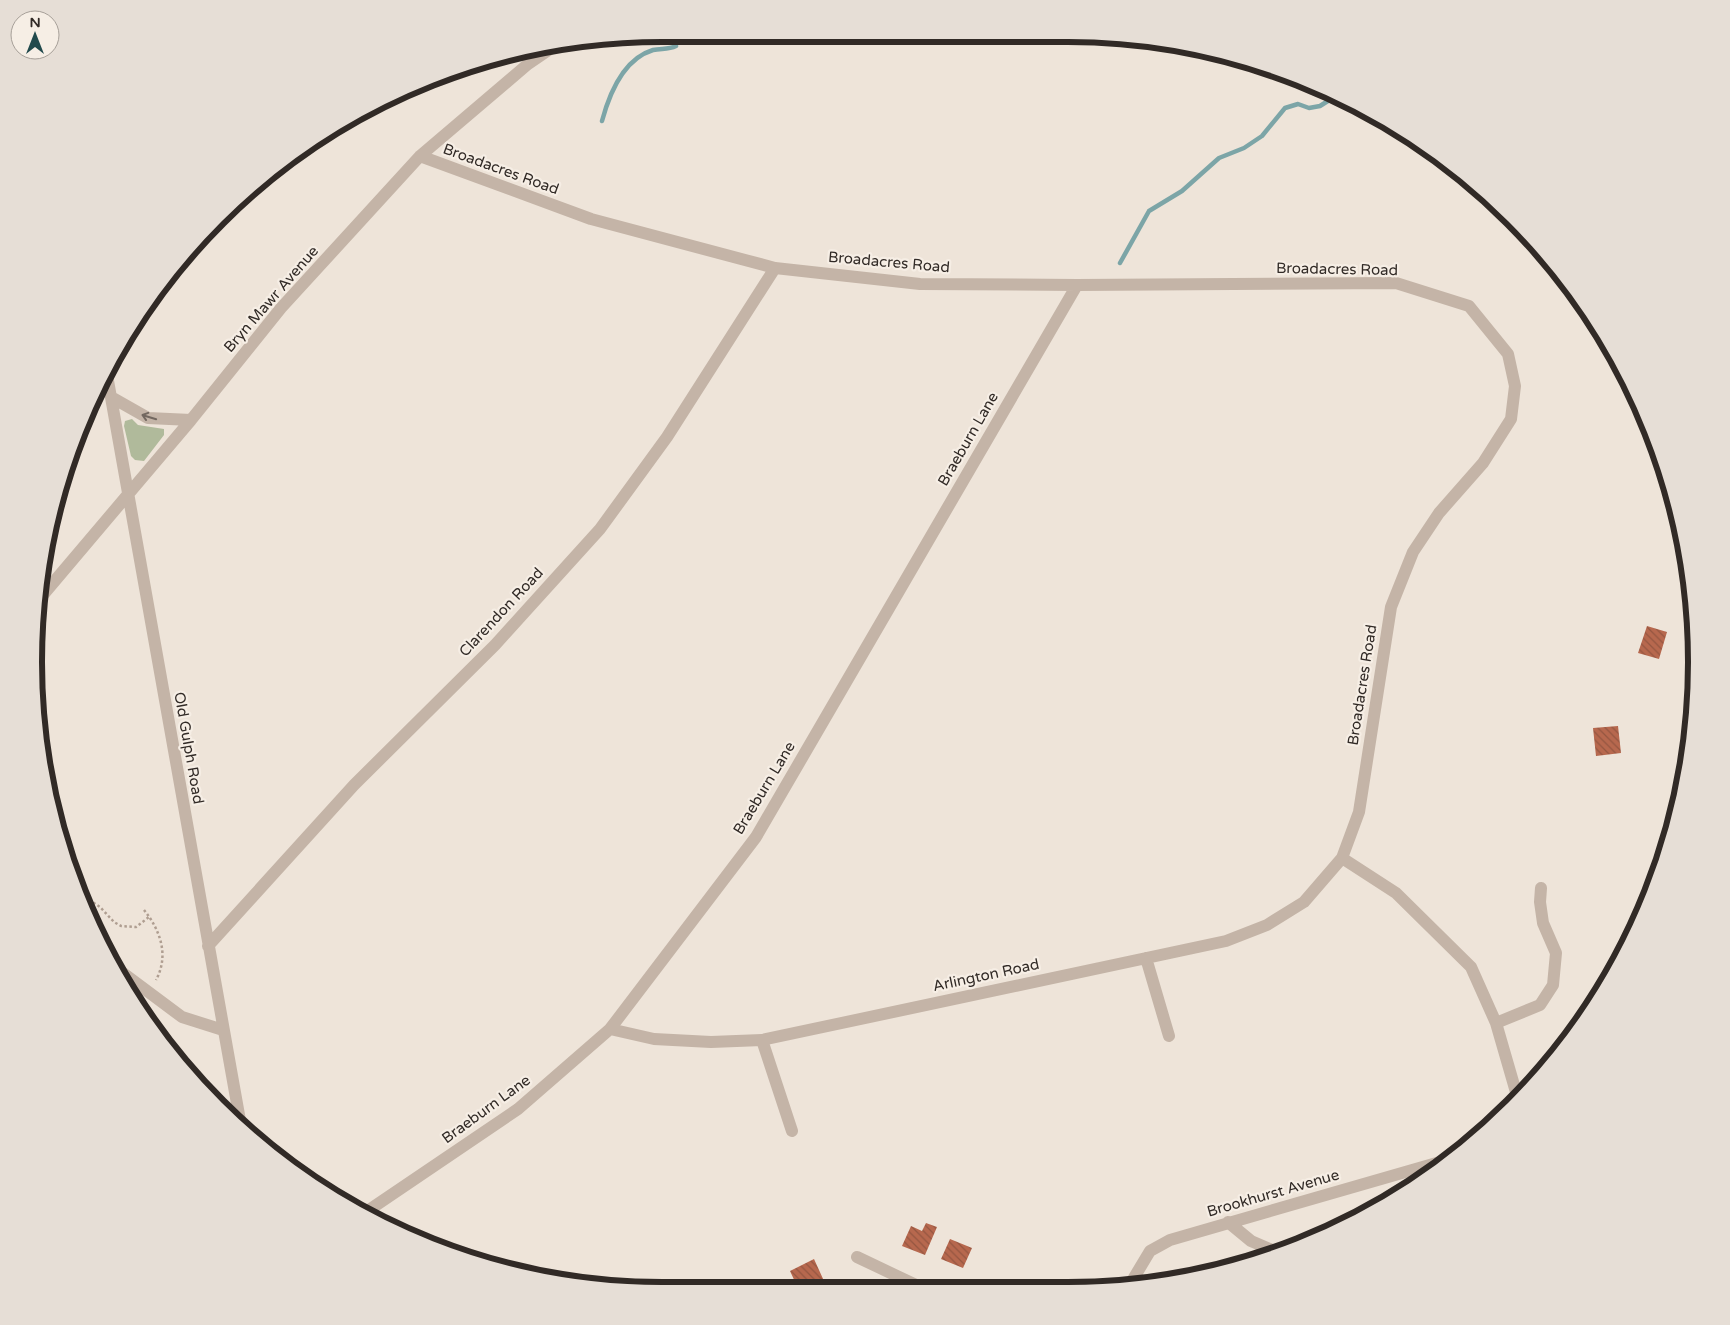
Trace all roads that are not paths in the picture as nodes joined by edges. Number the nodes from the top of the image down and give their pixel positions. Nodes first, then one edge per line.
1 (542, 54) edge
2 (420, 156) junction
3 (775, 268) junction
4 (1077, 285) junction
5 (109, 383) edge
6 (111, 397) junction
7 (191, 420) junction
8 (128, 494) junction
9 (47, 590) edge
10 (1342, 858) junction
11 (1541, 888) dead end
12 (208, 946) junction
13 (1146, 958) junction
14 (130, 978) edge
15 (1496, 1023) junction
16 (610, 1029) junction
17 (223, 1030) junction
18 (1169, 1036) dead end
19 (762, 1040) junction
20 (1515, 1091) edge
21 (239, 1115) edge
22 (792, 1131) dead end
23 (1430, 1165) edge
24 (370, 1209) edge
25 (1228, 1222) junction
26 (1270, 1249) edge
27 (856, 1257) dead end
28 (1134, 1278) edge
29 (909, 1282) edge

1 - 2 street, Bryn Mawr Avenue
2 - 3 street, Broadacres Road
2 - 7 street, Bryn Mawr Avenue
3 - 4 street, Broadacres Road
3 - 12 street, Clarendon Road
4 - 10 street, Broadacres Road
4 - 16 street, Braeburn Lane
5 - 6 street, Old Gulph Road
7 -> 6 street
6 - 8 street, Old Gulph Road
7 - 8 street, Bryn Mawr Avenue
8 - 9 street, Bryn Mawr Avenue
8 - 12 street, Old Gulph Road
10 - 13 street, Arlington Road
10 - 15 street
11 - 15 street
12 - 17 street, Old Gulph Road
13 - 18 street
13 - 19 street, Arlington Road
14 - 17 street
15 - 20 street
16 - 19 street, Arlington Road
16 - 24 street, Braeburn Lane
17 - 21 street, Old Gulph Road
19 - 22 street
23 - 25 street, Brookhurst Avenue
25 - 26 street
25 - 28 street, Brookhurst Avenue
27 - 29 street

